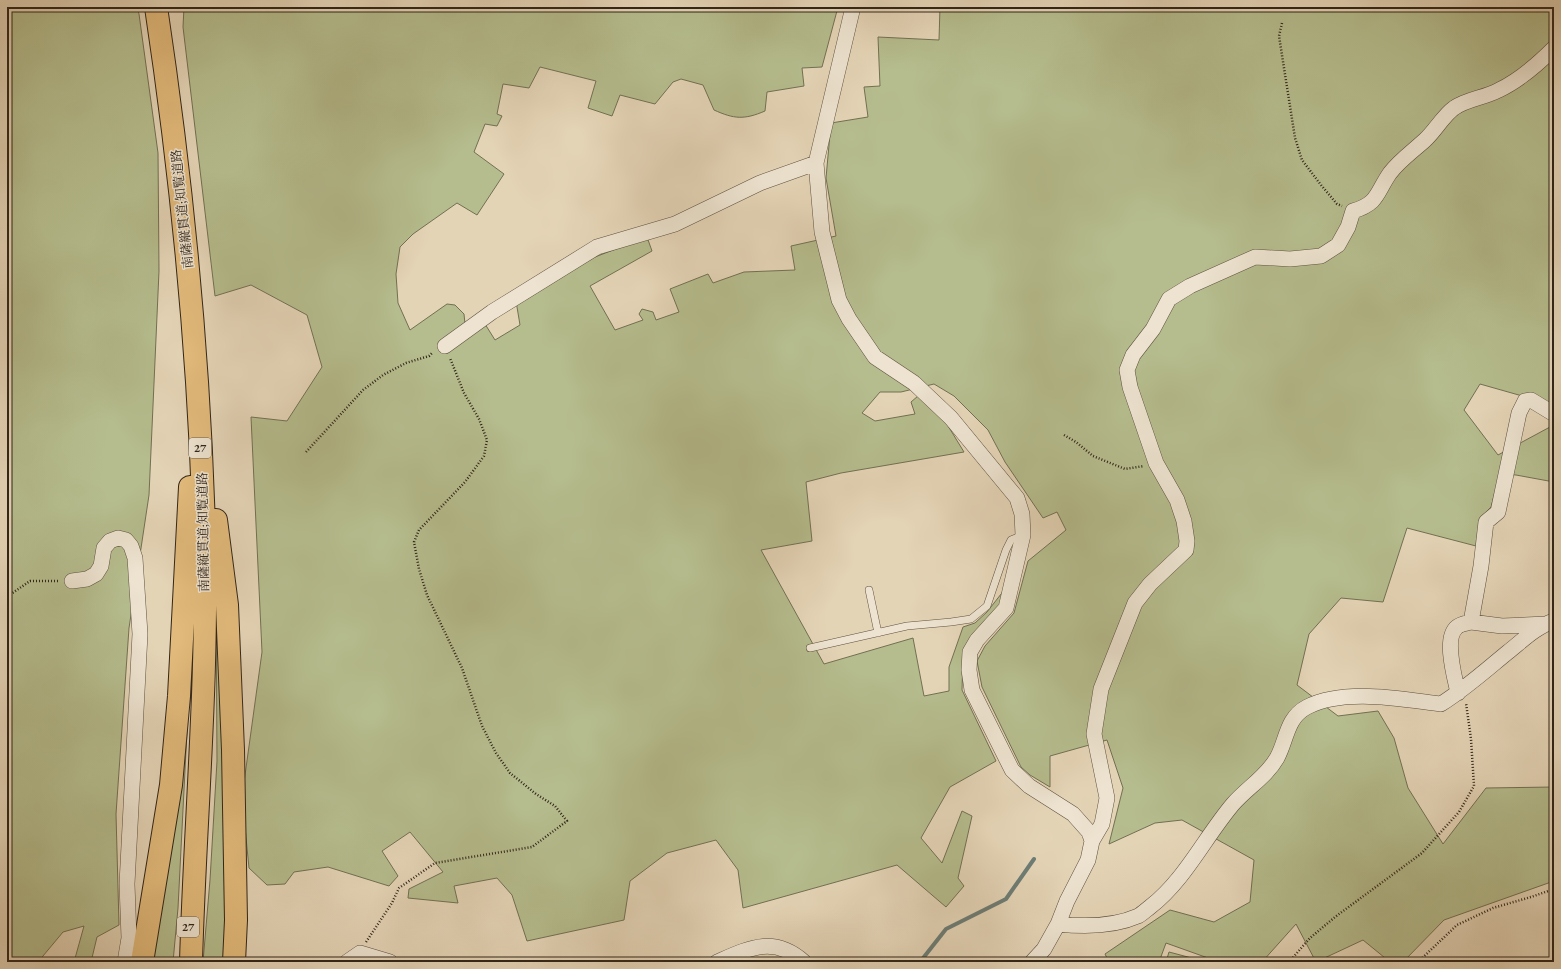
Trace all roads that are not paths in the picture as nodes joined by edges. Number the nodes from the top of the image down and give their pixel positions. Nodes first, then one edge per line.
1 (156, 7) edge
2 (853, 7) edge
3 (1554, 48) edge
4 (816, 163) junction
5 (445, 346) road end
6 (196, 372) junction
7 (1554, 414) edge
8 (1023, 535) junction
9 (72, 581) road end
10 (869, 590) dead end
11 (1471, 622) junction
12 (1550, 622) edge
13 (878, 633) junction
14 (810, 648) dead end
15 (1458, 693) junction
16 (1092, 842) junction
17 (193, 891) junction
18 (1058, 924) junction
19 (125, 962) edge
20 (142, 962) edge
21 (184, 962) edge
22 (191, 962) edge
23 (234, 962) edge
24 (347, 962) edge
25 (390, 962) edge
26 (718, 962) edge
27 (804, 962) edge
28 (1032, 962) edge

1 - 6 highway, 南薩縦貫道;知覧道路 / 27
2 - 4 street
3 - 16 street
4 - 5 street
4 - 8 street
6 - 17 highway, 南薩縦貫道;知覧道路 / 27
6 - 20 highway
6 - 23 highway
7 - 11 street
8 - 13 lane
8 - 16 street
9 - 19 street
10 - 13 lane
11 - 12 street
11 - 15 street
12 - 15 street
13 - 14 lane
15 - 18 street
16 - 18 street
17 - 21 highway, 南薩縦貫道;知覧道路 / 27
17 - 22 highway, 南薩縦貫道;知覧道路 / 27
18 - 28 street
24 - 25 street
26 - 27 street

